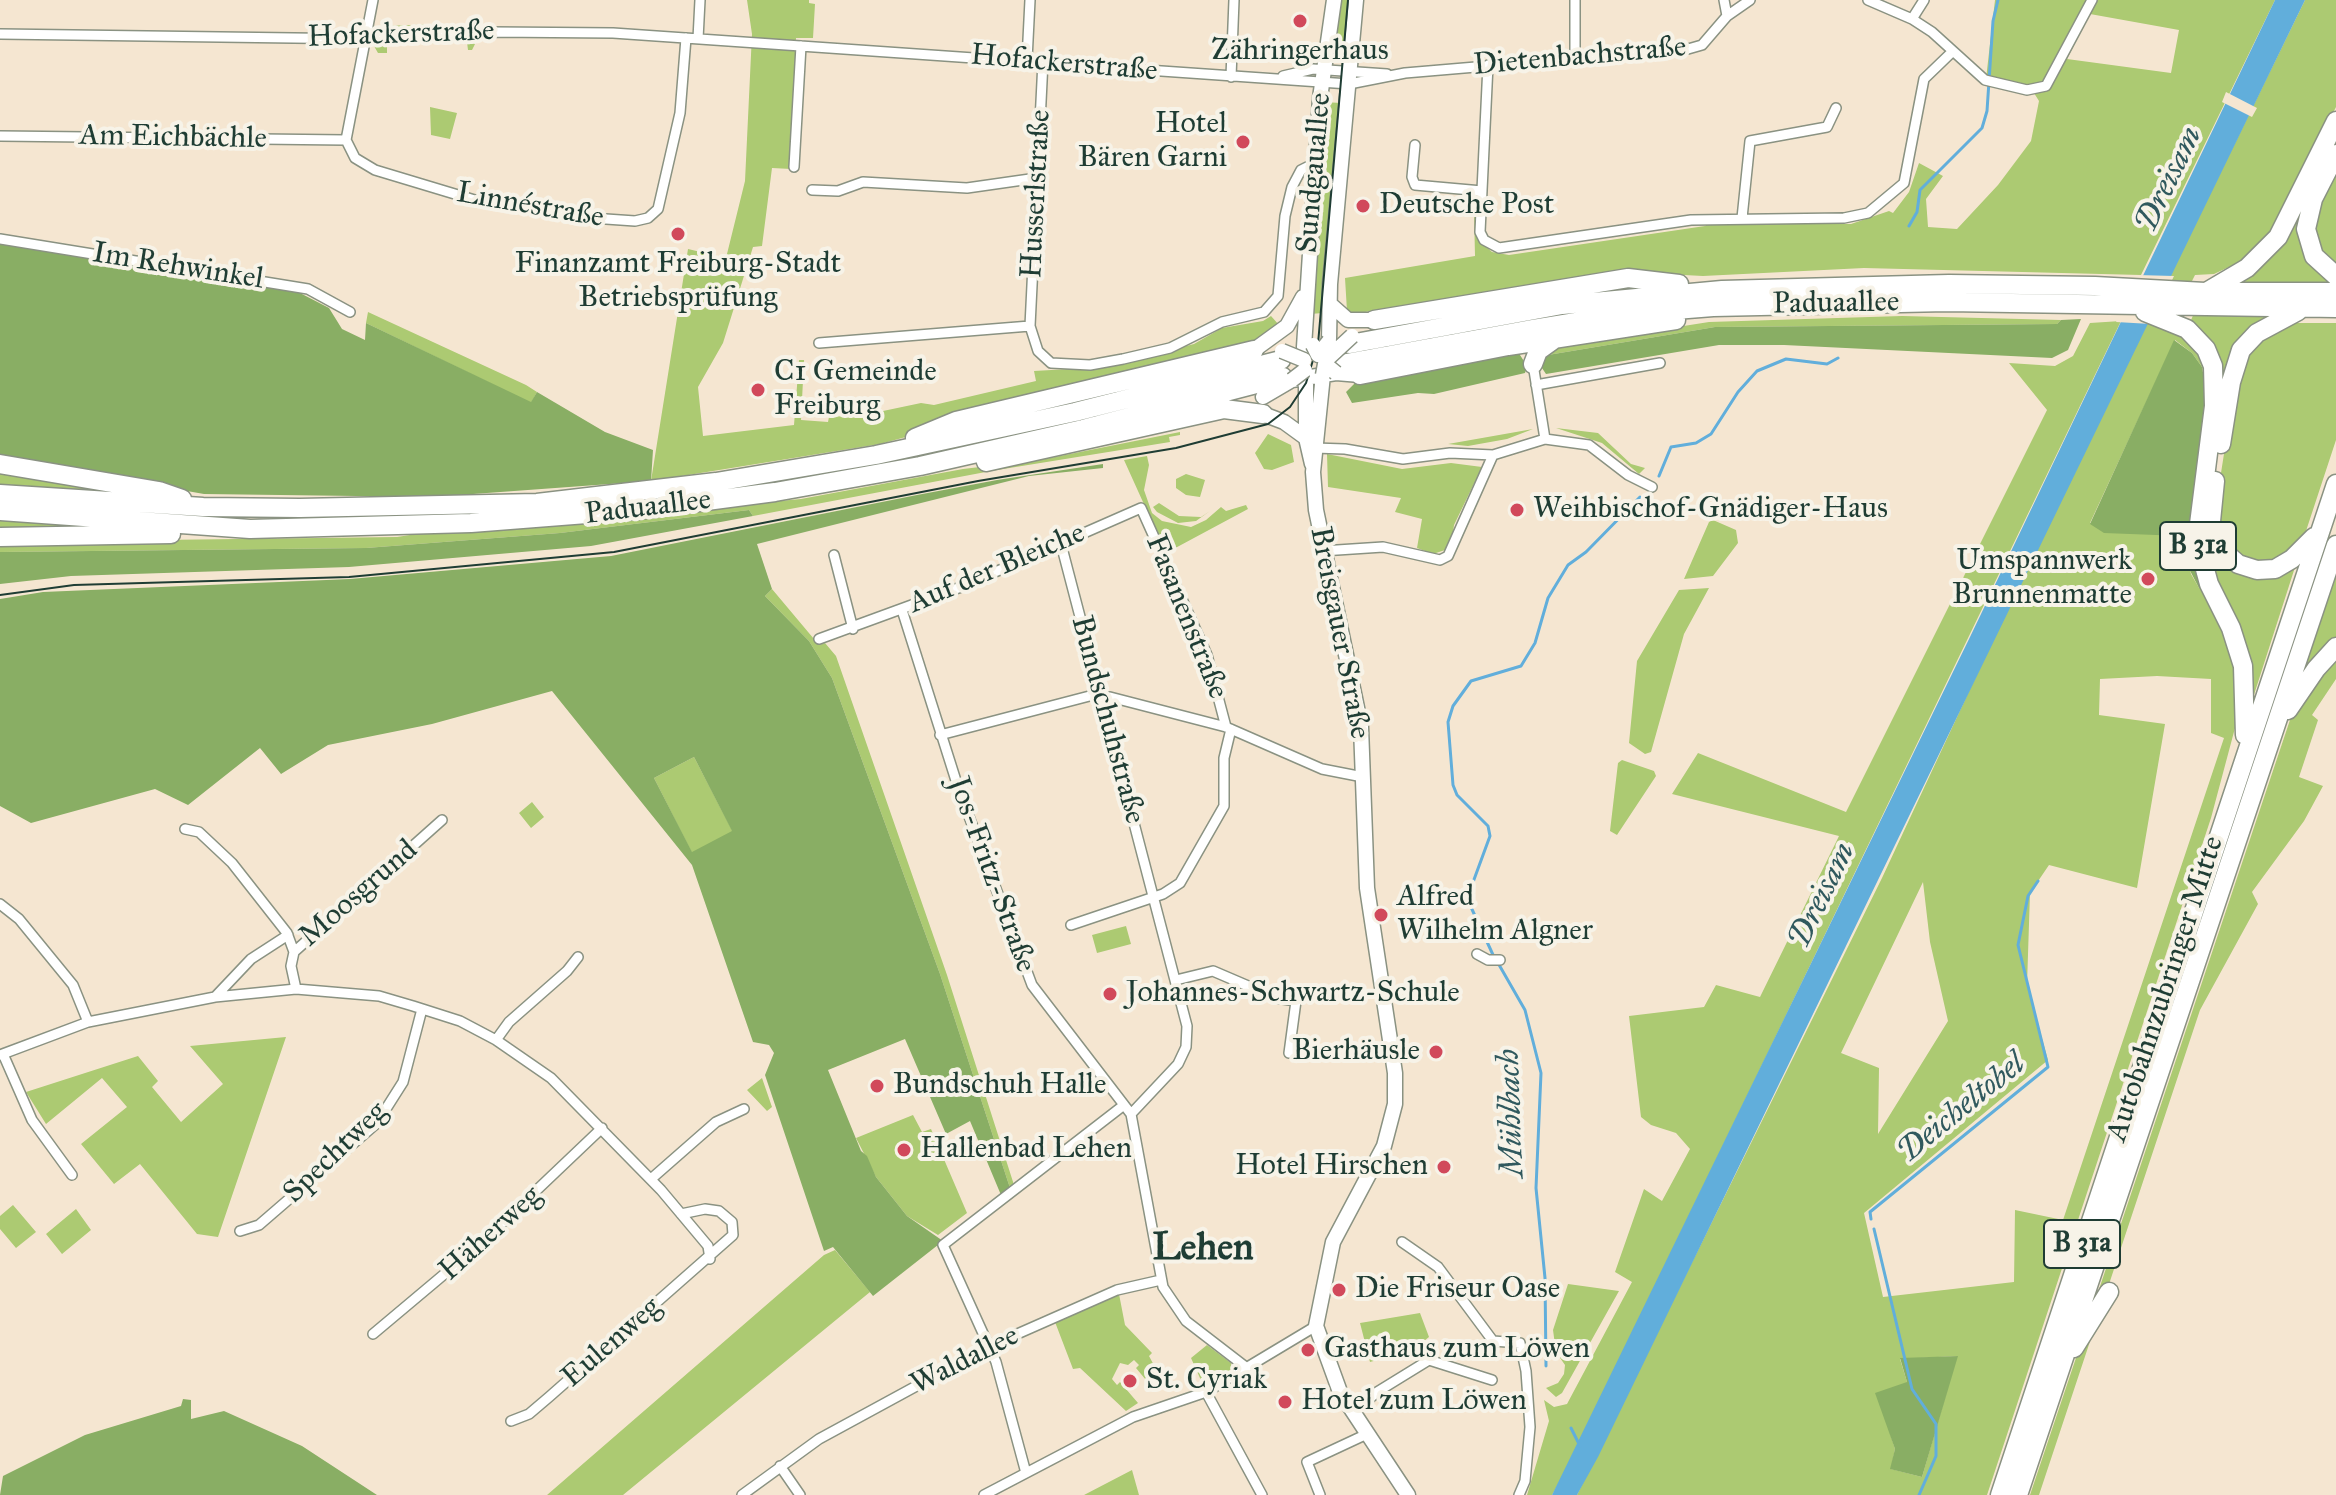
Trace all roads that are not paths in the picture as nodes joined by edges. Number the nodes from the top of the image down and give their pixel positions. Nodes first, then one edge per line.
1 (373, 0) edge
2 (700, 0) edge
3 (1030, 0) edge
4 (1234, 0) edge
5 (1334, 0) edge
6 (1356, 0) edge
7 (1575, 0) edge
8 (1724, 0) edge
9 (1750, 0) edge
10 (1868, 0) edge
11 (1924, 0) edge
12 (2092, 0) edge
13 (1727, 16) junction
14 (1912, 19) junction
15 (0, 34) edge
16 (686, 38) junction
17 (367, 39) junction
18 (698, 39) junction
19 (801, 46) junction
20 (1952, 52) junction
21 (1027, 60) junction
22 (1043, 61) junction
23 (1575, 61) junction
24 (1488, 65) junction
25 (1329, 76) junction
26 (1231, 77) junction
27 (1350, 77) junction
28 (1836, 108) dead end
29 (2336, 121) edge
30 (0, 136) edge
31 (346, 140) junction
32 (1415, 145) dead end
33 (2336, 154) edge
34 (1315, 163) junction
35 (794, 167) dead end
36 (1037, 178) junction
37 (812, 190) dead end
38 (1482, 191) junction
39 (1742, 218) junction
40 (0, 239) edge
41 (2336, 276) edge
42 (1722, 290) junction
43 (2336, 292) edge
44 (1305, 293) junction
45 (2201, 300) junction
46 (1330, 304) junction
47 (1713, 307) junction
48 (2135, 308) junction
49 (2303, 308) junction
50 (2336, 308) edge
51 (350, 312) dead end
52 (1374, 320) junction
53 (1030, 326) junction
54 (1554, 339) junction
55 (1351, 340) junction
56 (819, 343) dead end
57 (1508, 346) junction
58 (1254, 350) junction
59 (1660, 363) dead end
60 (1533, 364) junction
61 (1310, 374) junction
62 (1536, 385) junction
63 (1545, 439) junction
64 (1311, 445) junction
65 (876, 455) junction
66 (1493, 455) junction
67 (0, 464) edge
68 (920, 466) junction
69 (2336, 484) edge
70 (1652, 487) dead end
71 (0, 494) edge
72 (203, 507) junction
73 (1141, 508) joint
74 (0, 511) edge
75 (250, 529) junction
76 (2317, 536) junction
77 (0, 537) edge
78 (1061, 544) junction
79 (2336, 545) edge
80 (1322, 551) junction
81 (834, 555) dead end
82 (902, 610) junction
83 (853, 629) junction
84 (819, 639) dead end
85 (2336, 647) edge
86 (1101, 696) junction
87 (1228, 728) junction
88 (2273, 733) junction
89 (940, 735) junction
90 (2246, 748) junction
91 (1363, 777) junction
92 (442, 820) dead end
93 (185, 829) dead end
94 (1154, 896) junction
95 (0, 904) edge
96 (1071, 925) dead end
97 (288, 935) junction
98 (294, 952) junction
99 (1477, 954) dead end
100 (578, 957) dead end
101 (1500, 960) dead end
102 (1176, 980) junction
103 (296, 989) junction
104 (215, 997) junction
105 (422, 1009) junction
106 (88, 1022) junction
107 (496, 1040) junction
108 (1289, 1053) dead end
109 (1, 1054) edge
110 (1124, 1105) junction
111 (744, 1109) dead end
112 (1131, 1114) junction
113 (602, 1128) junction
114 (72, 1175) dead end
115 (651, 1179) junction
116 (681, 1214) junction
117 (240, 1231) dead end
118 (1402, 1242) dead end
119 (710, 1259) junction
120 (1161, 1280) junction
121 (2109, 1292) dead end
122 (1316, 1326) junction
123 (373, 1334) dead end
124 (990, 1346) junction
125 (1247, 1368) junction
126 (2056, 1378) junction
127 (1492, 1380) dead end
128 (1206, 1392) junction
129 (1353, 1413) junction
130 (511, 1421) dead end
131 (1367, 1434) junction
132 (780, 1466) junction
133 (1026, 1473) junction
134 (742, 1495) edge
135 (800, 1495) edge
136 (984, 1495) edge
137 (1262, 1495) edge
138 (1320, 1495) edge
139 (1408, 1495) edge
140 (1519, 1495) edge
141 (2000, 1495) edge
142 (2018, 1495) edge

1 - 17 street
2 - 18 street
3 - 21 street
4 - 26 street
5 - 25 street, Sundgauallee
6 - 27 street, Sundgauallee
7 - 23 street
8 - 13 street
9 - 13 street, Dietenbachstraße
10 - 14 street
11 - 14 street
12 - 20 street
13 - 23 street, Dietenbachstraße
14 - 20 street
15 - 17 street, Hofackerstraße
16 - 17 street, Hofackerstraße
16 - 18 street, Hofackerstraße
16 - 31 street, Linnéstraße
17 - 31 street
18 - 19 street, Hofackerstraße
19 - 21 street, Hofackerstraße
19 - 35 street
20 - 39 street
21 - 22 street, Hofackerstraße
22 - 26 street, Hofackerstraße
22 - 36 street, Husserlstraße
23 - 24 street, Dietenbachstraße
24 - 27 street, Dietenbachstraße
24 - 38 street
25 - 26 street, Hofackerstraße
25 - 27 street, Dietenbachstraße
25 - 34 street, Sundgauallee
27 - 46 street, Sundgauallee
28 - 39 street
29 - 45 highway
30 - 31 street, Am Eichbächle
32 - 38 street
33 - 41 highway
34 - 44 street, Sundgauallee
34 - 53 street
36 - 37 street
36 - 53 street, Husserlstraße
38 - 39 street
40 - 51 street, Im Rehwinkel
42 - 45 highway, Paduaallee
42 - 52 highway
42 - 55 highway, Paduaallee
43 - 45 highway, Paduaallee
44 - 58 street
44 - 61 street, Sundgauallee
45 - 48 highway, Paduaallee
45 - 49 highway, Paduaallee
46 - 52 street
46 - 61 street, Sundgauallee, bridge
47 - 48 highway, Paduaallee
47 - 54 highway
47 - 61 highway, Paduaallee
48 - 90 highway, B 31a
49 - 50 highway, Paduaallee
49 - 76 highway
52 - 55 street
53 - 56 street
54 - 57 highway
54 - 60 highway
55 - 61 street, bridge
57 - 60 highway
57 - 61 highway
58 - 61 street
58 - 65 highway
59 - 62 street
60 - 62 street
61 - 64 street, Breisgauer Straße
61 - 64 street
61 - 65 highway, Paduaallee
61 - 68 highway, Paduaallee
61 - 68 highway
62 - 63 street
63 - 66 street
63 - 70 street
64 - 66 street
64 - 80 street, Breisgauer Straße
65 - 72 highway, Paduaallee
66 - 80 street
67 - 72 highway
68 - 75 highway, Paduaallee
69 - 76 highway, Autobahnzubringer Mitte / B 31a
71 - 72 highway, Paduaallee
73 - 78 street, Auf der Bleiche
73 - 87 street, Fasanenstraße
74 - 75 highway, Paduaallee
75 - 77 highway
76 - 90 highway, Autobahnzubringer Mitte / B 31a
78 - 82 street, Auf der Bleiche
78 - 86 street, Bundschuhstraße
79 - 88 highway, Autobahnzubringer Mitte / B 31a
80 - 91 street, Breisgauer Straße
81 - 83 street
82 - 83 street, Auf der Bleiche
82 - 89 street, Jos-Fritz-Straße
83 - 84 street, Auf der Bleiche
85 - 88 highway
86 - 87 street
86 - 89 street
86 - 94 street, Bundschuhstraße
87 - 91 street
87 - 94 street, Fasanenstraße
88 - 126 highway, Autobahnzubringer Mitte / B 31a
89 - 110 street, Jos-Fritz-Straße
90 - 141 highway, Autobahnzubringer Mitte / B 31a
91 - 122 street, Breisgauer Straße
92 - 98 street, Moosgrund
93 - 97 street, Moosgrund
94 - 96 street
94 - 102 street, Bundschuhstraße
95 - 106 street
97 - 98 street, Moosgrund
97 - 104 street
98 - 103 street
99 - 101 street
100 - 107 street
102 - 108 street
102 - 112 street, Bundschuhstraße
103 - 104 street
103 - 105 street
104 - 106 street
105 - 107 street
105 - 117 street, Spechtweg
106 - 109 street
107 - 113 street
109 - 114 street
110 - 112 street, Jos-Fritz-Straße
110 - 124 street
111 - 115 street
112 - 120 street
113 - 115 street
113 - 123 street, Häherweg
115 - 116 street
116 - 119 street
116 - 119 street, Eulenweg
118 - 140 street
119 - 130 street, Eulenweg
120 - 124 street, Waldallee
120 - 125 street
121 - 126 highway
122 - 125 street
122 - 129 street
124 - 132 street, Waldallee
124 - 133 street
125 - 128 street
126 - 142 highway, Autobahnzubringer Mitte / B 31a
127 - 129 street
128 - 133 street
128 - 137 street
129 - 131 street
131 - 138 street
131 - 139 street
132 - 134 street, Waldallee
132 - 135 street
133 - 136 street

